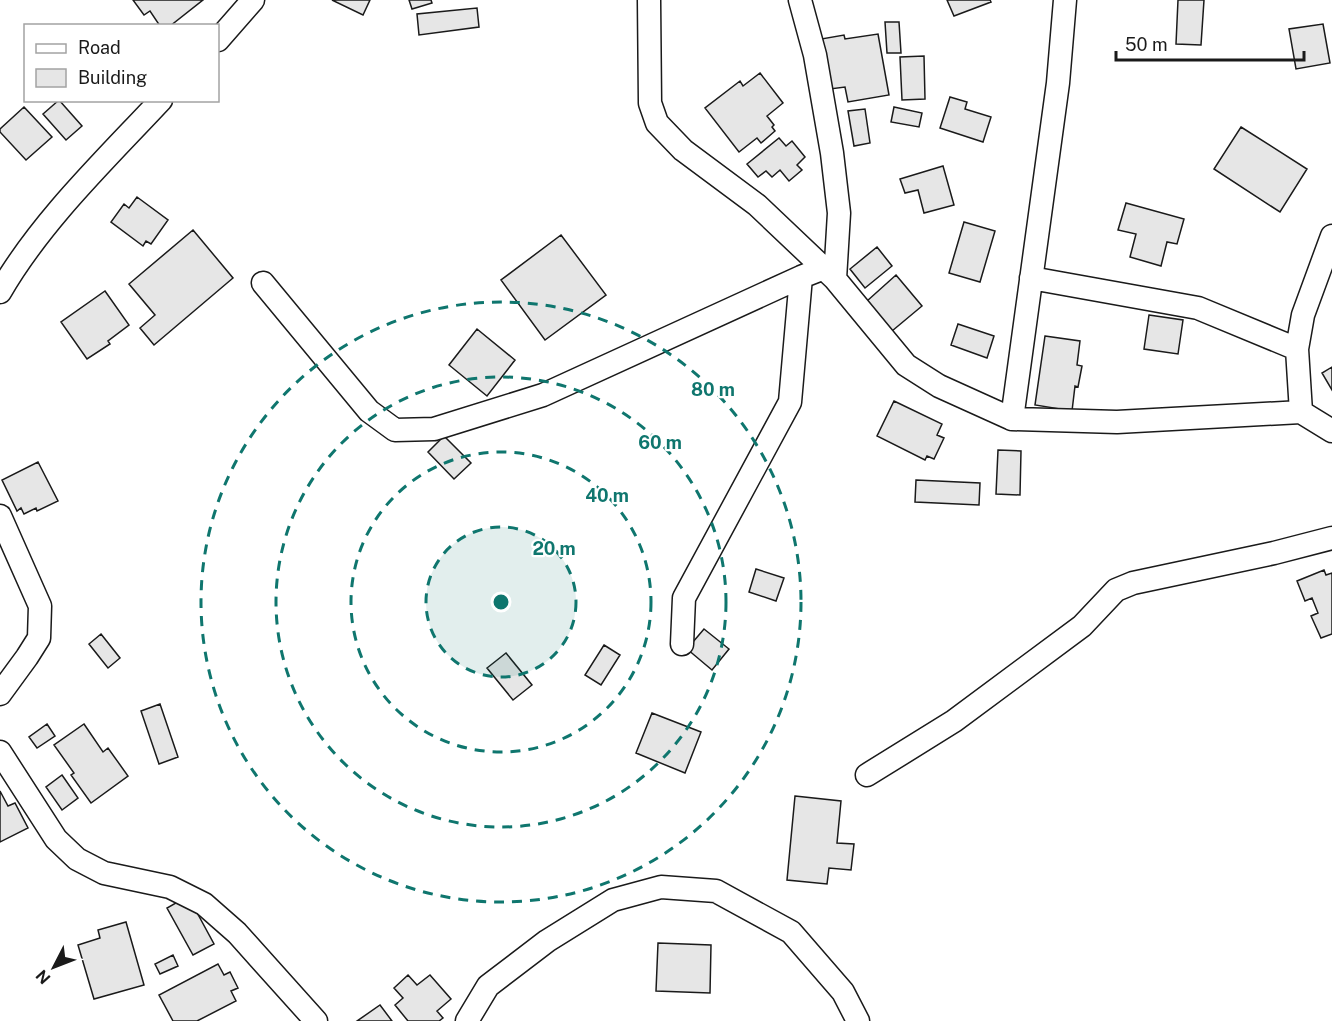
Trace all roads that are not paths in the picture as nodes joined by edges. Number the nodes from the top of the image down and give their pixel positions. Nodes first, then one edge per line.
1 (253, 0) edge
2 (649, 0) edge
3 (800, 0) edge
4 (1065, 0) edge
5 (219, 39) edge
6 (159, 102) edge
7 (1332, 236) edge
8 (830, 274) junction
9 (801, 277) junction
10 (1031, 278) junction
11 (263, 283) dead end
12 (0, 292) edge
13 (1297, 349) junction
14 (1301, 412) junction
15 (1012, 419) junction
16 (1332, 431) edge
17 (0, 516) edge
18 (1332, 538) edge
19 (682, 644) dead end
20 (0, 694) edge
21 (0, 752) edge
22 (867, 775) dead end
23 (316, 1021) edge
24 (466, 1021) edge
25 (858, 1021) edge

1 - 5 street
2 - 8 street
3 - 8 street
4 - 10 street
6 - 12 street
7 - 13 street
8 - 9 street
8 - 15 street
9 - 11 street
9 - 19 street
10 - 13 street
10 - 15 street
13 - 14 street
14 - 15 street
14 - 16 street
17 - 20 street
18 - 22 street
21 - 23 street
24 - 25 street

